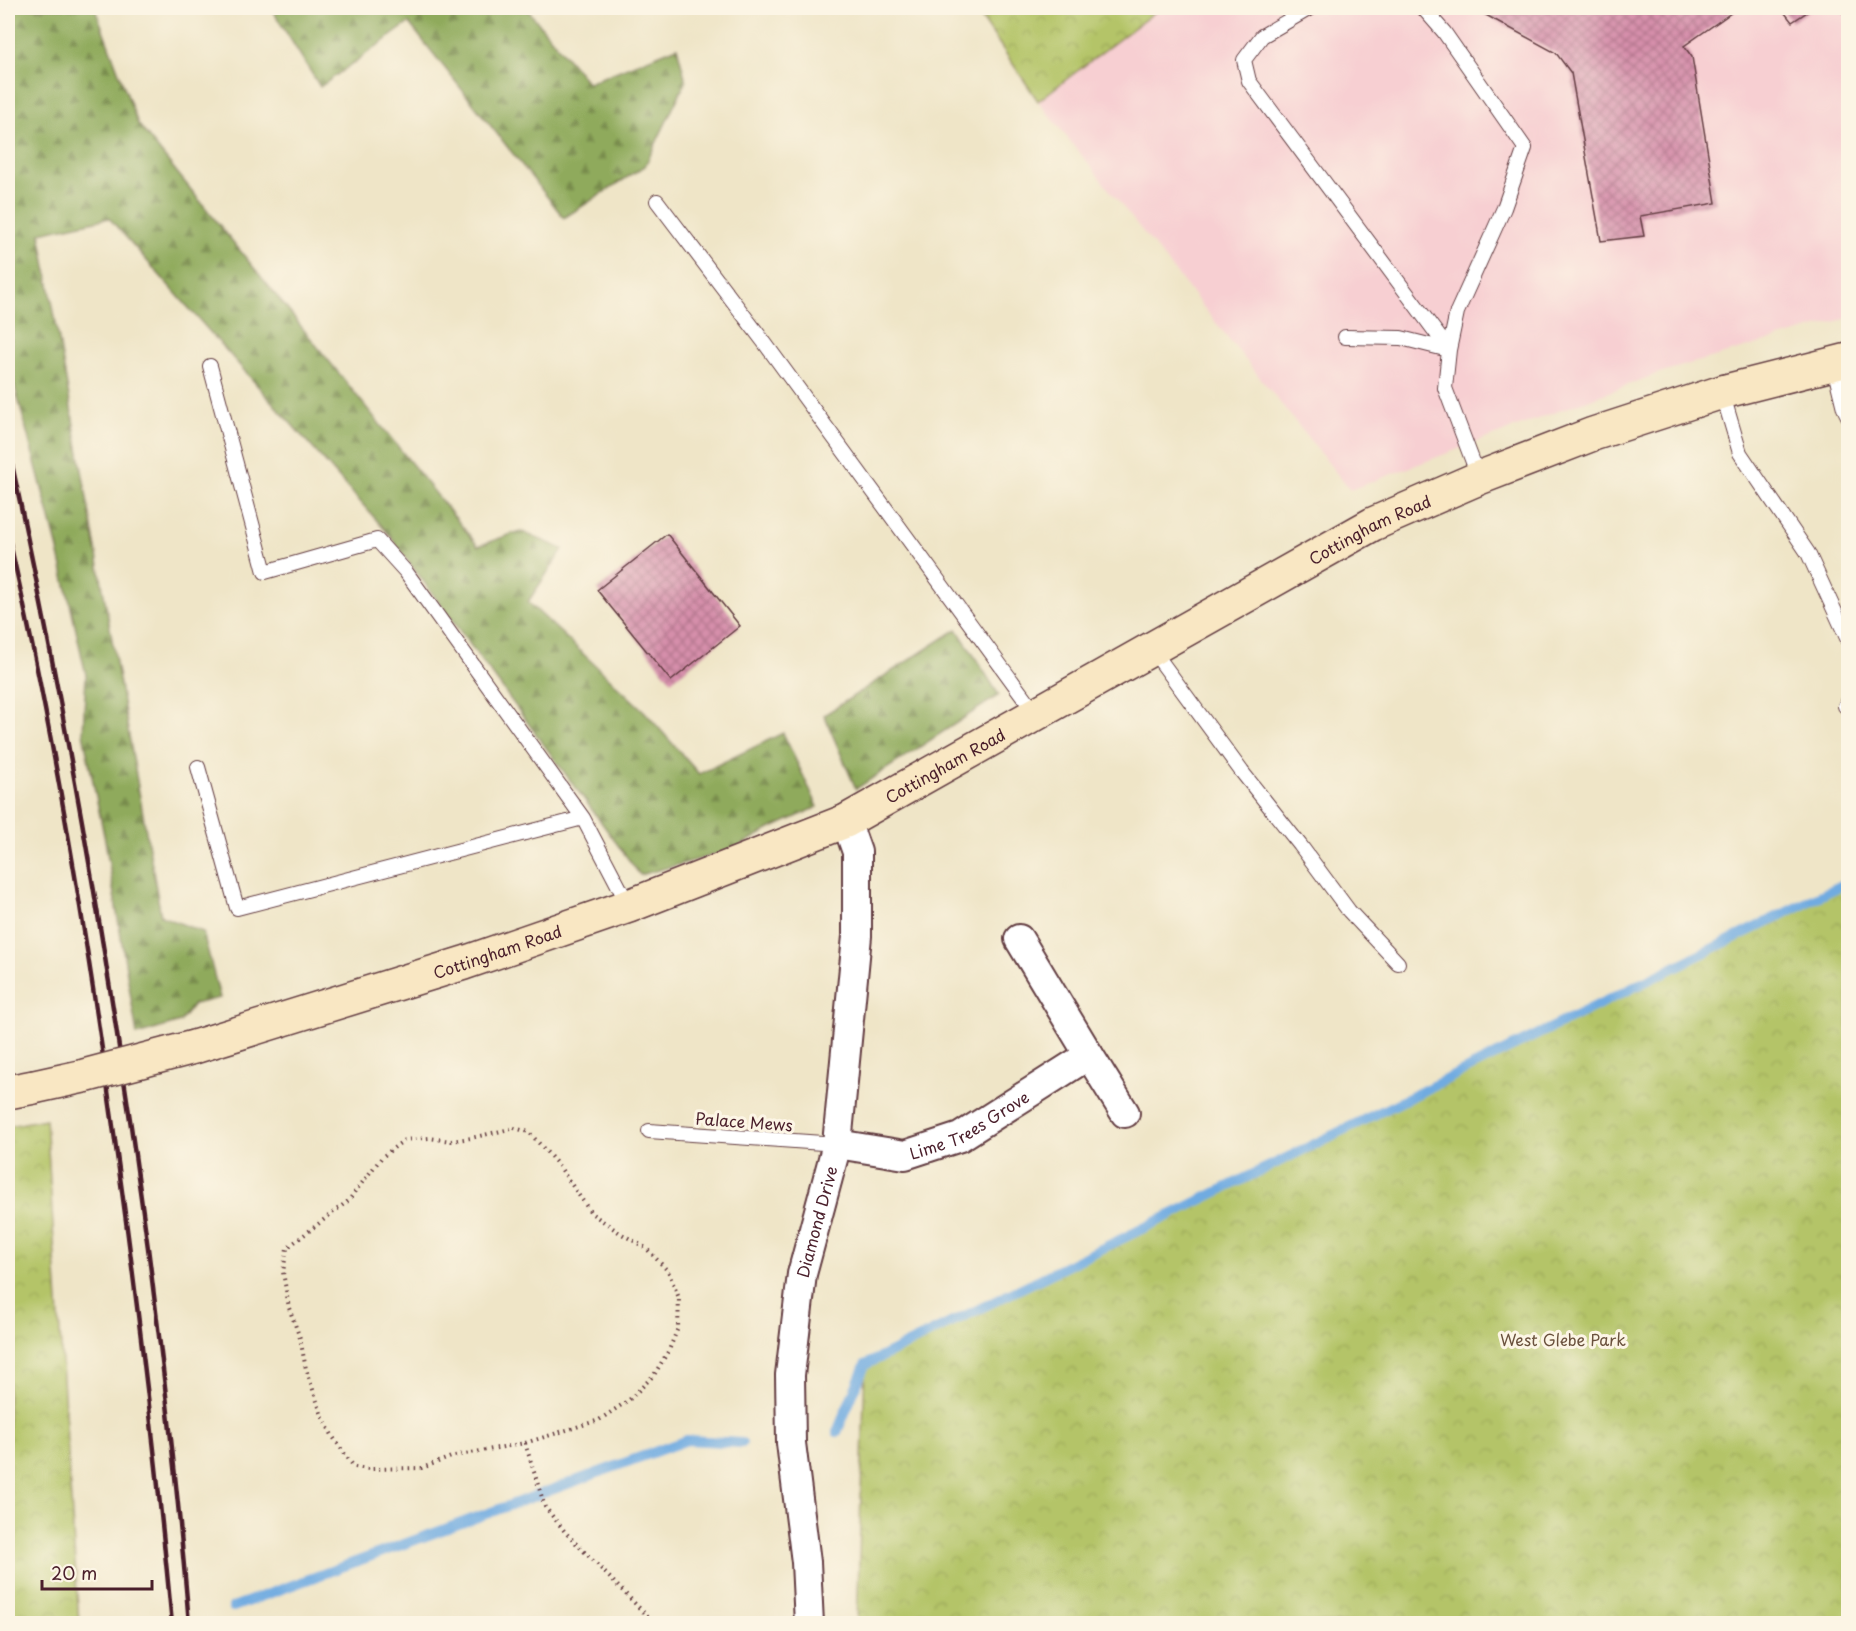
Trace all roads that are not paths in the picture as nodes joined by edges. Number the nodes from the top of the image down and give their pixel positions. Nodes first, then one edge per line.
1 (1310, 8) edge
2 (1423, 8) edge
3 (657, 201) dead end
4 (1345, 338) dead end
5 (1449, 350) junction
6 (1840, 362) edge
7 (210, 366) dead end
8 (1722, 392) junction
9 (1848, 416) edge
10 (1479, 478) junction
11 (1848, 640) edge
12 (1151, 648) junction
13 (1036, 714) junction
14 (198, 767) dead end
15 (583, 818) junction
16 (846, 822) junction
17 (628, 906) junction
18 (1019, 939) dead end
19 (1398, 963) dead end
20 (1089, 1055) junction
21 (21, 1089) edge
22 (1125, 1113) dead end
23 (649, 1131) dead end
24 (837, 1144) junction
25 (809, 1623) edge

1 - 5 lane
2 - 5 lane
3 - 13 lane
4 - 5 lane
5 - 10 lane
6 - 8 street, Cottingham Road
6 - 9 lane
7 - 15 lane
8 - 10 street, Cottingham Road
8 - 11 lane
10 - 12 street, Cottingham Road
12 - 13 street, Cottingham Road
12 - 19 lane
13 - 16 street, Cottingham Road
14 - 15 lane
15 - 17 lane
16 - 17 street, Cottingham Road
16 - 24 street, Diamond Drive
17 - 21 street, Cottingham Road, bridge
18 - 20 street
20 - 22 street
20 - 24 street, Lime Trees Grove
23 - 24 lane, Palace Mews
24 - 25 street, Diamond Drive

